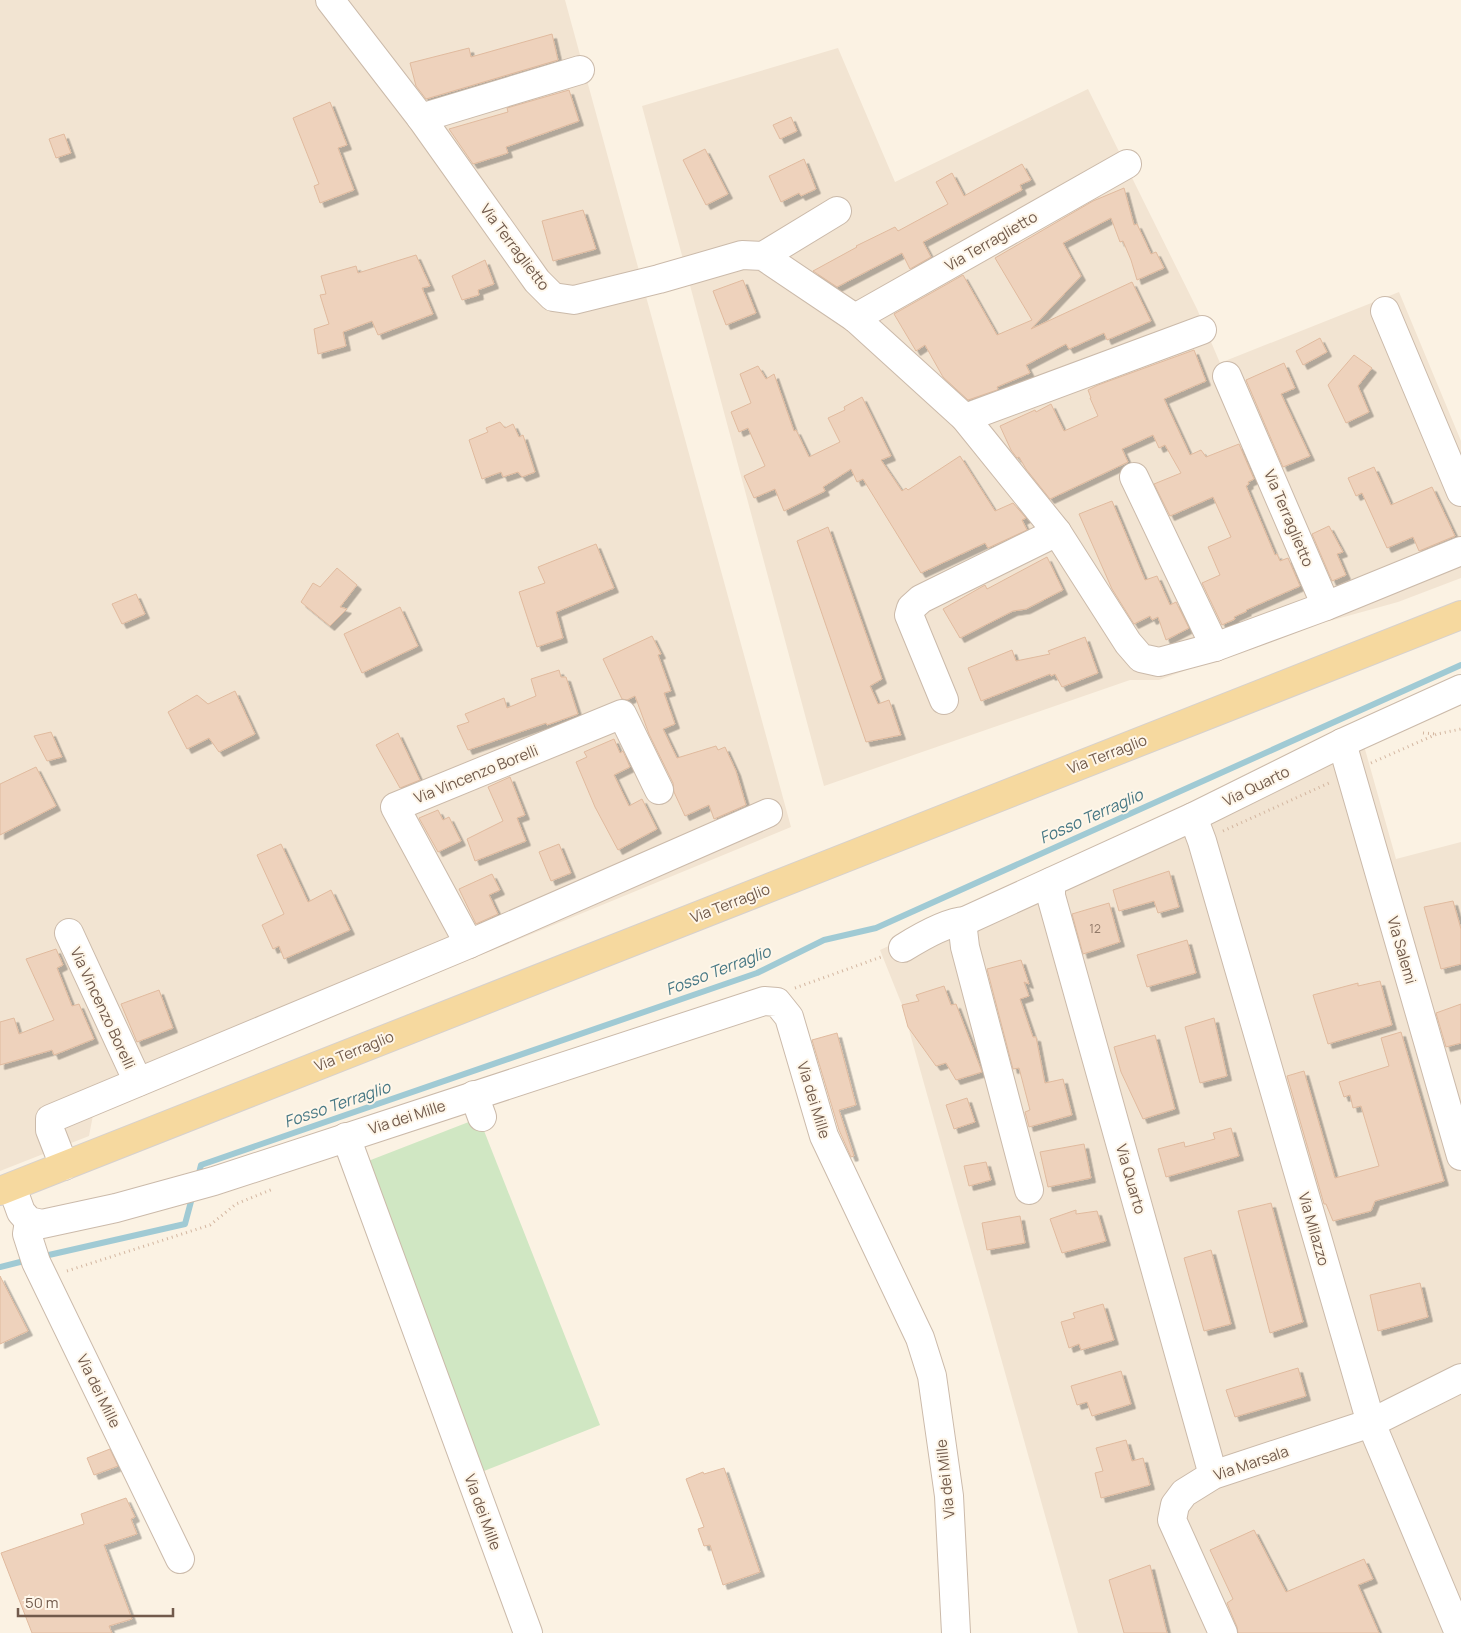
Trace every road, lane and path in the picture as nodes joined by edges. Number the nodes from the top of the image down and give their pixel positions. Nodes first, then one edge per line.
1 (330, 0) edge
2 (580, 70) dead end
3 (421, 118) junction
4 (1127, 164) dead end
5 (837, 211) dead end
6 (763, 256) junction
7 (1385, 311) dead end
8 (855, 318) junction
9 (1202, 330) dead end
10 (1227, 376) dead end
11 (965, 418) junction
12 (1134, 478) dead end
13 (1461, 492) edge
14 (1057, 532) junction
15 (1461, 551) edge
16 (1326, 606) junction
17 (1461, 615) edge
18 (1215, 647) junction
19 (1461, 689) edge
20 (944, 700) dead end
21 (1461, 729) edge
22 (1437, 734) dead end
23 (1342, 744) junction
24 (659, 790) dead end
25 (768, 813) dead end
26 (1193, 817) junction
27 (1051, 882) junction
28 (964, 921) junction
29 (69, 933) dead end
30 (469, 944) junction
31 (903, 948) joint
32 (778, 1002) junction
33 (138, 1082) junction
34 (346, 1137) junction
35 (1461, 1156) edge
36 (64, 1166) junction
37 (6, 1189) edge
38 (1029, 1190) dead end
39 (32, 1242) junction
40 (1461, 1378) edge
41 (1371, 1423) junction
42 (1213, 1475) junction
43 (180, 1559) dead end
44 (528, 1633) edge
45 (956, 1633) edge
46 (1223, 1633) edge
47 (1459, 1633) edge

1 - 3 street, Via Terraglietto
2 - 3 street
3 - 6 street, Via Terraglietto
4 - 8 street, Via Terraglietto
5 - 6 street, Via Terraglietto
6 - 8 street
7 - 13 street
8 - 11 street
9 - 11 street
10 - 16 street, Via Terraglietto
11 - 14 street
12 - 18 street
14 - 18 street
14 - 20 street
15 - 16 street
16 - 18 street
17 - 36 main road, Via Terraglio
19 - 23 street, Via Quarto
21 - 22 path
23 - 26 street, Via Quarto
23 - 35 street, Via Salemi
24 - 30 street, Via Vincenzo Borelli
25 - 30 street, Via Vincenzo Borelli
26 - 27 street, Via Quarto
26 - 41 street, Via Milazzo
27 - 28 street, Via Quarto
27 - 42 street, Via Quarto
28 - 31 street, Via Quarto
28 - 38 street
29 - 33 street, Via Vincenzo Borelli
30 - 33 street, Via Vincenzo Borelli
31 - 32 path
32 - 34 street, Via dei Mille
32 - 45 street, Via dei Mille
33 - 36 street, Via Vincenzo Borelli
34 - 39 street, Via dei Mille
34 - 44 street, Via dei Mille
36 - 37 main road, Via Terraglio
37 - 39 street, Via dei Mille
39 - 43 street, Via dei Mille
40 - 41 street, Via Marsala
41 - 42 street, Via Marsala
41 - 47 street, Via Milazzo
42 - 46 street, Via Marsala

